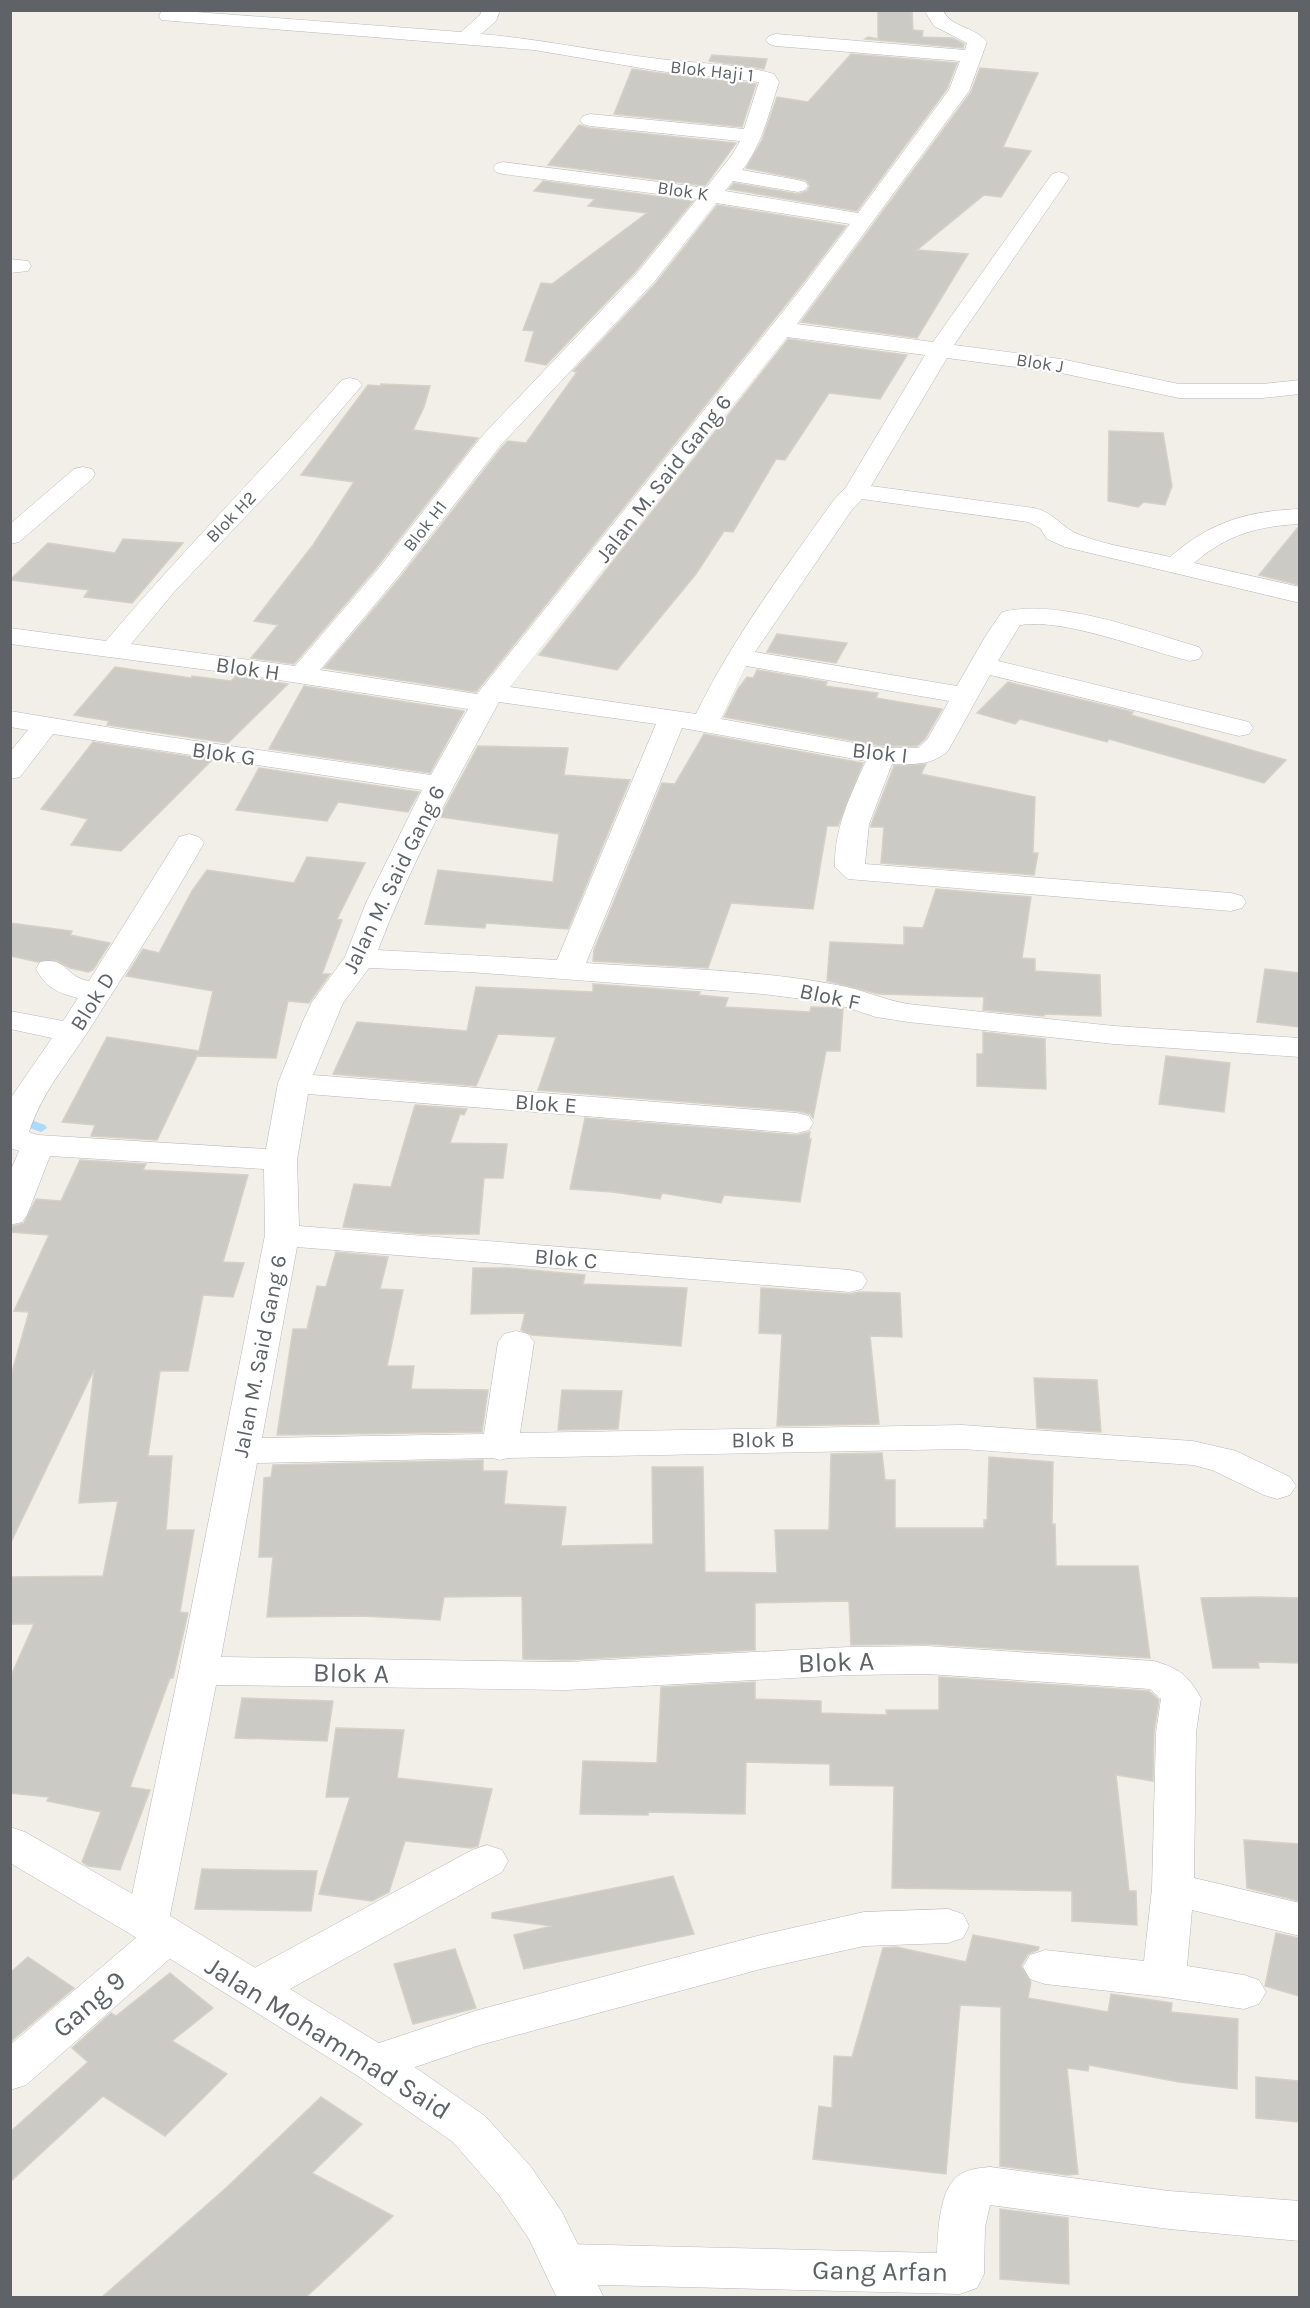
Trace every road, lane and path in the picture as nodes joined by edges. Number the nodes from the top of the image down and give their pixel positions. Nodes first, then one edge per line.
1 (491, 10) edge
2 (933, 10) edge
3 (168, 16) dead end
4 (465, 38) junction
5 (776, 40) dead end
6 (973, 57) junction
7 (590, 120) dead end
8 (752, 136) junction
9 (503, 168) dead end
10 (727, 174) junction
11 (1059, 178) dead end
12 (798, 186) dead end
13 (710, 195) junction
14 (862, 219) junction
15 (780, 329) junction
16 (941, 348) junction
17 (551, 378) joint
18 (350, 385) dead end
19 (1299, 387) edge
20 (83, 474) dead end
21 (856, 491) junction
22 (1299, 516) edge
23 (10, 537) edge
24 (1174, 567) junction
25 (1299, 595) edge
26 (10, 636) edge
27 (113, 649) junction
28 (1190, 653) dead end
29 (740, 657) junction
30 (983, 665) junction
31 (301, 676) junction
32 (965, 696) junction
33 (488, 698) junction
34 (672, 718) junction
35 (10, 719) edge
36 (46, 725) junction
37 (704, 725) junction
38 (1239, 728) dead end
39 (882, 756) junction
40 (10, 771) edge
41 (438, 784) junction
42 (189, 843) dead end
43 (1232, 902) dead end
44 (360, 958) junction
45 (51, 969) dead end
46 (568, 970) junction
47 (97, 992) junction
48 (10, 1020) edge
49 (72, 1032) junction
50 (1299, 1048) edge
51 (294, 1083) junction
52 (797, 1123) dead end
53 (24, 1129) junction
54 (280, 1160) junction
55 (10, 1215) edge
56 (282, 1235) junction
57 (850, 1281) dead end
58 (516, 1341) dead end
59 (500, 1448) junction
60 (241, 1451) junction
61 (1277, 1486) dead end
62 (199, 1671) junction
63 (10, 1843) edge
64 (487, 1861) dead end
65 (1173, 1889) junction
66 (1299, 1920) edge
67 (948, 1926) dead end
68 (157, 1930) junction
69 (1045, 1967) dead end
70 (1164, 1980) junction
71 (253, 1989) junction
72 (1244, 1992) dead end
73 (374, 2062) junction
74 (10, 2072) edge
75 (1299, 2221) edge
76 (573, 2281) edge

1 - 4 street
2 - 6 street
3 - 4 street
4 - 8 street, Blok Haji 1
5 - 6 street
6 - 14 street, Jalan M. Said Gang 6
7 - 8 street
8 - 10 street, Blok Haji 1
9 - 13 street, Blok K
10 - 12 street
10 - 13 street, Blok Haji 1
11 - 16 street
13 - 14 street, Blok K
13 - 17 street, Blok Haji 1
14 - 15 street, Jalan M. Said Gang 6
15 - 16 street, Blok J
15 - 33 street, Jalan M. Said Gang 6
16 - 19 street, Blok J
16 - 21 street
17 - 31 street, Blok H1
18 - 27 street, Blok H2
20 - 23 street
21 - 24 street
21 - 29 street
22 - 24 street
24 - 25 street
26 - 27 street, Blok H
27 - 31 street, Blok H
28 - 30 street, Blok I
29 - 32 street
29 - 37 street
30 - 32 street, Blok I
30 - 38 street
31 - 33 street, Blok H
32 - 39 street, Blok I
33 - 34 street, Blok I
33 - 41 street, Jalan M. Said Gang 6
34 - 37 street, Blok I
34 - 46 street
35 - 36 street, Blok G
36 - 40 street
36 - 41 street, Blok G
37 - 39 street, Blok I
39 - 43 street
41 - 44 street, Jalan M. Said Gang 6
42 - 47 street, Blok D
44 - 46 street, Blok F
44 - 51 street, Jalan M. Said Gang 6
45 - 47 street
46 - 50 street, Blok F
47 - 49 street, Blok D
48 - 49 street
49 - 53 street, Blok D
51 - 52 street, Blok E
51 - 54 street, Jalan M. Said Gang 6
53 - 54 street
53 - 55 street, Blok D
54 - 56 street, Jalan M. Said Gang 6
56 - 57 street, Blok C
56 - 60 street, Jalan M. Said Gang 6
58 - 59 street
59 - 60 street, Blok B
59 - 61 street, Blok B
60 - 62 street, Jalan M. Said Gang 6
62 - 65 street, Blok A
62 - 68 street, Jalan M. Said Gang 6
63 - 68 street, Jalan Mohammad Said
64 - 71 street
65 - 66 street
65 - 70 street, Blok A
67 - 73 street
68 - 71 street, Jalan Mohammad Said
68 - 74 street, Gang 9
69 - 70 street
70 - 72 street
71 - 73 street, Jalan Mohammad Said
73 - 76 street, Jalan Mohammad Said
75 - 76 street, Gang Arfan

